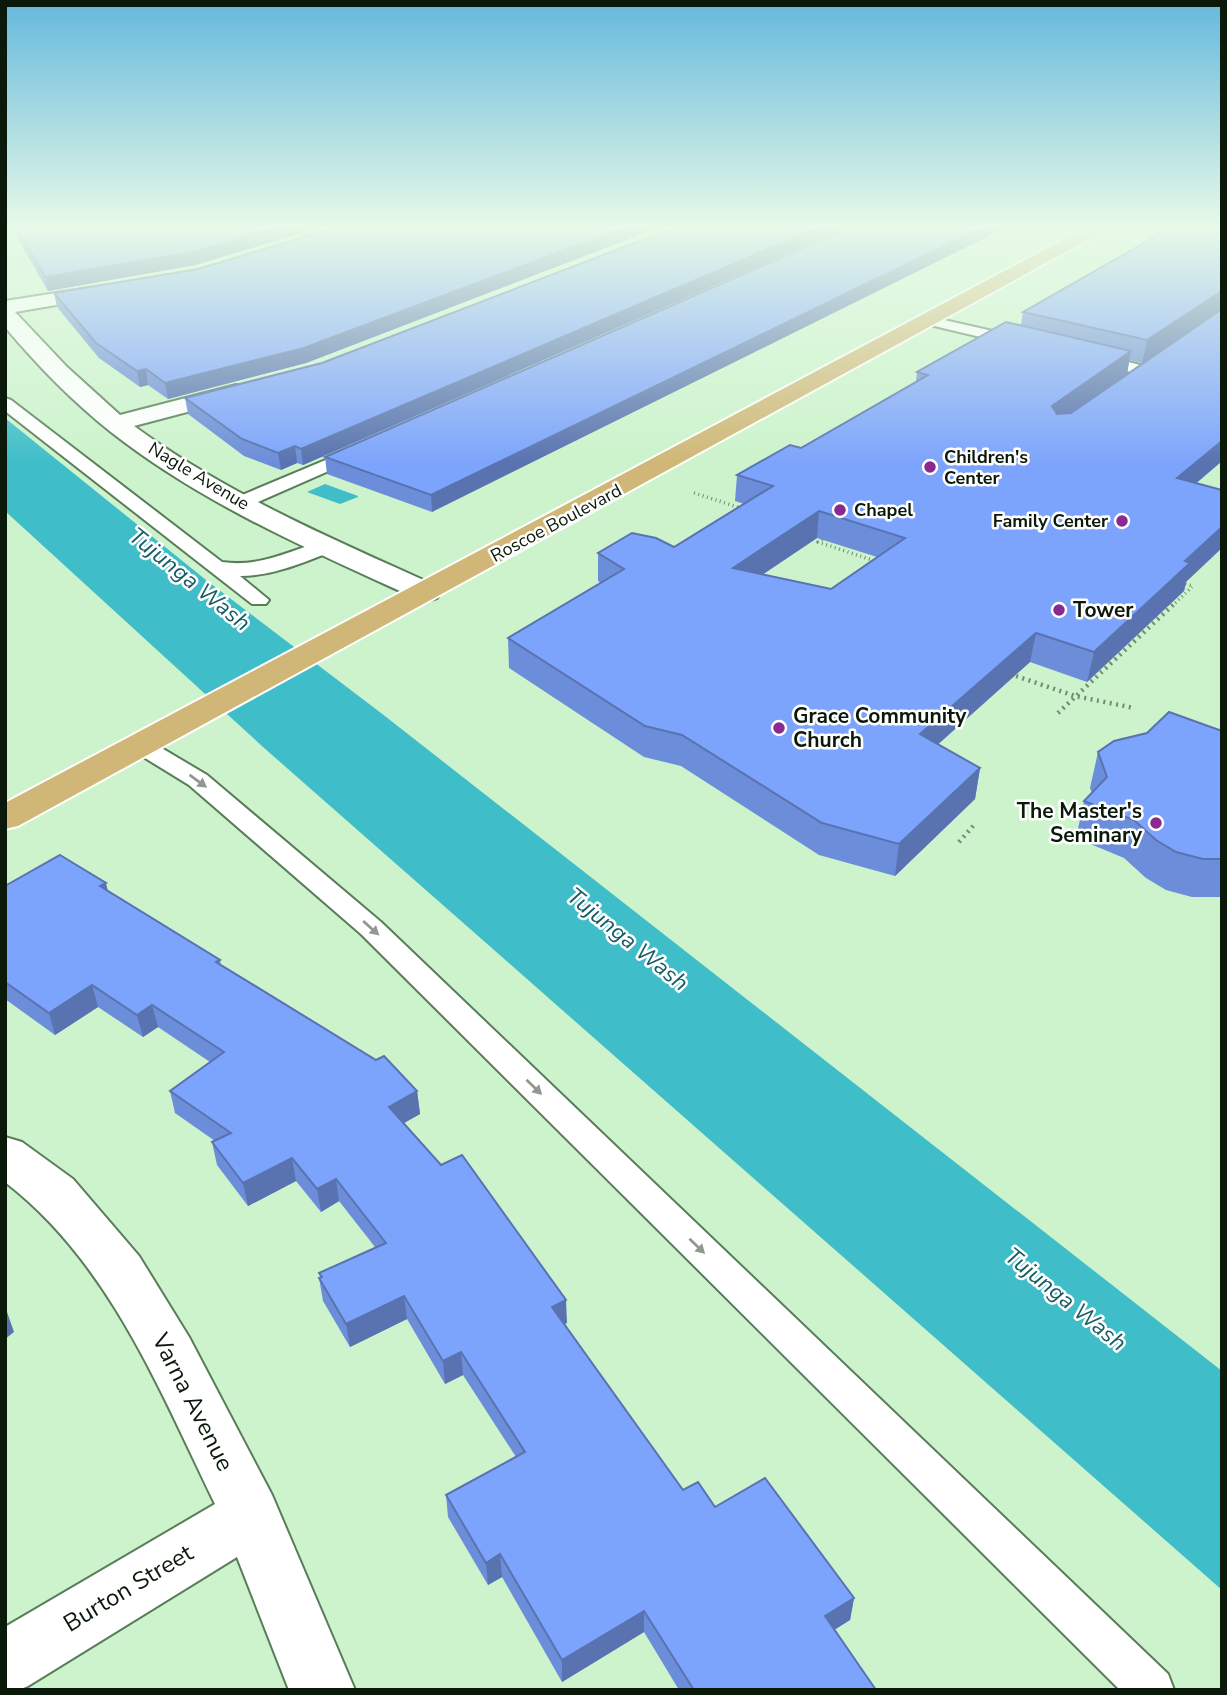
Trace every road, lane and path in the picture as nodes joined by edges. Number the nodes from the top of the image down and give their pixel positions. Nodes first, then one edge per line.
1 (23, 304) edge
2 (962, 304) edge
3 (5, 307) edge
4 (5, 313) edge
5 (931, 321) junction
6 (1027, 343) edge
7 (1080, 355) edge
8 (260, 386) edge
9 (1124, 386) edge
10 (5, 403) edge
11 (116, 423) junction
12 (369, 446) edge
13 (694, 493) dead end
14 (242, 502) junction
15 (753, 512) edge
16 (815, 532) edge
17 (328, 546) junction
18 (887, 565) edge
19 (216, 567) junction
20 (1180, 582) edge
21 (426, 592) junction
22 (259, 600) dead end
23 (1001, 670) edge
24 (1075, 696) junction
25 (1134, 708) dead end
26 (1058, 713) dead end
27 (154, 738) junction
28 (5, 818) edge
29 (974, 825) dead end
30 (959, 842) dead end
31 (5, 1155) edge
32 (251, 1515) junction
33 (5, 1663) edge
34 (322, 1690) edge
35 (1152, 1690) edge

1 - 3 street
2 - 5 main road, Roscoe Boulevard
4 - 11 street, Nagle Avenue
5 - 6 lane
5 - 21 main road, Roscoe Boulevard
7 - 9 lane
8 - 11 street
10 - 19 lane
11 - 14 street, Nagle Avenue
12 - 14 lane
13 - 15 path
14 - 17 street, Nagle Avenue
16 - 18 path
17 - 19 lane
17 - 21 street, Nagle Avenue
19 - 22 lane
20 - 24 path
21 - 27 main road, Roscoe Boulevard
23 - 24 path
24 - 25 path
24 - 26 path
27 - 28 main road, Roscoe Boulevard
27 -> 35 lane
29 - 30 path
31 - 32 street, Varna Avenue
32 - 33 street, Burton Street
32 - 34 street, Varna Avenue

